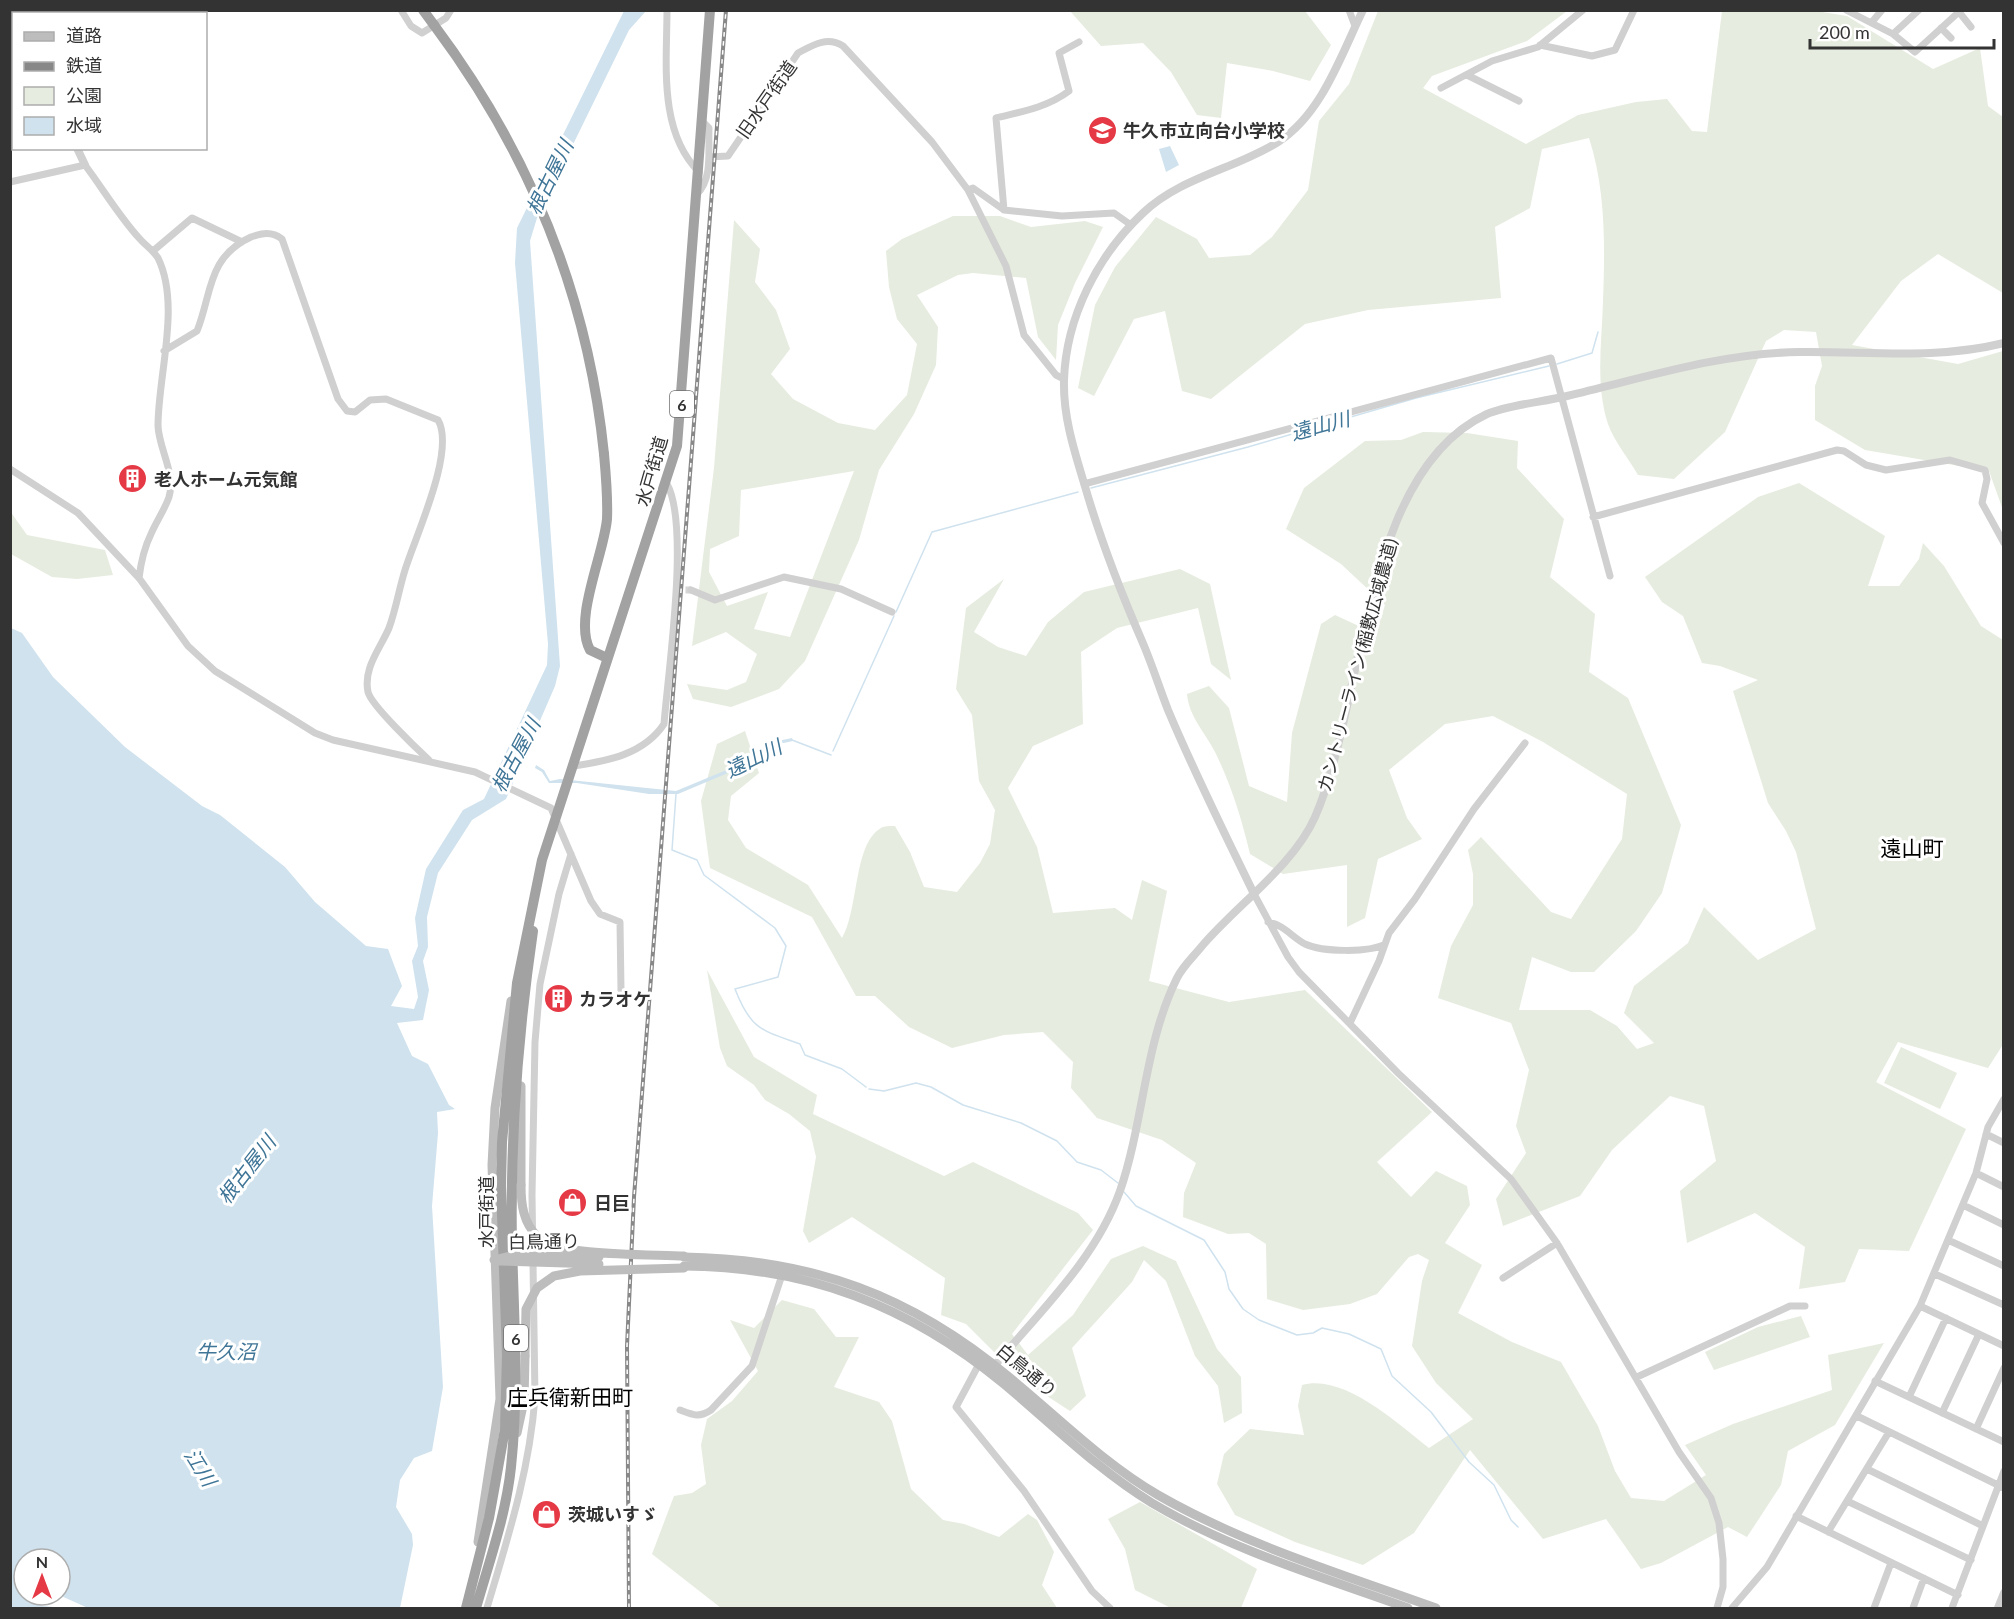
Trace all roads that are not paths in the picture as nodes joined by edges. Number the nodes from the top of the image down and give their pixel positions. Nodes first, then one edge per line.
1 (401, 10) edge
2 (423, 10) edge
3 (451, 10) edge
4 (710, 10) edge
5 (1349, 10) edge
6 (1363, 10) edge
7 (1583, 10) edge
8 (1634, 10) edge
9 (1882, 10) edge
10 (1919, 10) edge
11 (667, 11) edge
12 (1848, 11) edge
13 (1960, 11) edge
14 (1872, 22) junction
15 (1355, 26) junction
16 (1971, 27) dead end
17 (1941, 28) junction
18 (1893, 34) junction
19 (1951, 38) dead end
20 (1080, 42) dead end
21 (1540, 45) junction
22 (1467, 75) junction
23 (1441, 88) dead end
24 (1519, 101) dead end
25 (702, 121) junction
26 (78, 150) edge
27 (709, 157) junction
28 (85, 165) junction
29 (699, 172) junction
30 (10, 182) edge
31 (968, 190) junction
32 (697, 194) junction
33 (1004, 210) junction
34 (1131, 225) junction
35 (243, 242) junction
36 (153, 251) junction
37 (2004, 343) edge
38 (164, 351) junction
39 (1064, 379) junction
40 (1562, 397) junction
41 (10, 469) edge
42 (667, 484) junction
43 (1084, 484) junction
44 (1593, 517) junction
45 (2004, 543) edge
46 (1610, 576) dead end
47 (139, 578) junction
48 (691, 590) tunnel mouth
49 (892, 612) dead end
50 (606, 658) junction
51 (1525, 743) dead end
52 (429, 759) junction
53 (574, 766) junction
54 (557, 817) junction
55 (571, 854) junction
56 (1253, 892) junction
57 (1269, 922) junction
58 (1385, 944) junction
59 (521, 982) junction
60 (540, 984) junction
61 (626, 1006) dead end
62 (1350, 1023) junction
63 (518, 1063) junction
64 (2003, 1101) edge
65 (1986, 1134) junction
66 (2004, 1143) edge
67 (1976, 1173) junction
68 (2004, 1187) edge
69 (1963, 1205) junction
70 (2004, 1225) edge
71 (1948, 1240) junction
72 (507, 1243) junction
73 (533, 1243) junction
74 (1557, 1243) junction
75 (494, 1260) junction
76 (684, 1262) junction
77 (705, 1262) junction
78 (2004, 1266) edge
79 (1935, 1274) junction
80 (782, 1275) junction
81 (1503, 1278) dead end
82 (2004, 1305) edge
83 (1805, 1306) dead end
84 (1920, 1306) junction
85 (1946, 1318) junction
86 (1979, 1334) junction
87 (2004, 1346) edge
88 (980, 1364) junction
89 (2004, 1368) edge
90 (992, 1369) junction
91 (1637, 1377) junction
92 (1875, 1381) junction
93 (1909, 1397) junction
94 (681, 1410) dead end
95 (1942, 1413) junction
96 (1857, 1416) junction
97 (1976, 1429) junction
98 (1889, 1432) junction
99 (2004, 1442) edge
100 (1867, 1469) junction
101 (511, 1470) junction
102 (2004, 1471) edge
103 (2001, 1487) edge
104 (1848, 1501) junction
105 (1796, 1516) junction
106 (1983, 1526) junction
107 (1828, 1532) junction
108 (1971, 1560) junction
109 (1891, 1563) junction
110 (1924, 1578) junction
111 (2004, 1593) edge
112 (469, 1595) junction
113 (1958, 1595) junction
114 (466, 1608) edge
115 (476, 1608) edge
116 (487, 1608) edge
117 (1110, 1608) edge
118 (1408, 1608) edge
119 (1436, 1608) edge
120 (1717, 1608) edge
121 (1732, 1608) edge
122 (1874, 1608) edge
123 (1913, 1608) edge
124 (1952, 1608) edge
125 (1998, 1608) edge

1 - 3 street
2 - 50 highway, bridge
4 - 25 highway, 水戸街道 / 6
5 - 15 street
6 - 15 street
7 - 21 street
8 - 21 street
9 - 14 street
10 - 18 street
11 - 29 street
12 - 14 street
13 - 16 street
13 - 17 street
14 - 18 street
15 - 34 street
17 - 18 street
17 - 19 street
20 - 33 street
21 - 22 street
22 - 23 street
22 - 24 street
25 - 27 street
25 - 29 highway, 水戸街道 / 6
26 - 28 street
27 - 31 street, 旧水戸街道
27 - 32 street
28 - 30 street
28 - 36 street
29 - 32 highway, 水戸街道 / 6
31 - 33 street
31 - 39 street
32 - 42 highway, 水戸街道 / 6
33 - 34 street
34 - 39 street
35 - 36 street
35 - 38 street
35 - 52 street
36 - 38 street
37 - 40 street, カントリーライン(稲敷広域農道)
38 - 47 street
39 - 43 street
40 - 43 street
40 - 44 street
40 - 56 street, カントリーライン(稲敷広域農道)
41 - 47 street
42 - 50 highway, 水戸街道 / 6
42 - 53 street
43 - 56 street
44 - 45 street
44 - 46 street
47 - 52 street
48 - 49 street
50 - 53 highway, 水戸街道 / 6
51 - 58 street
52 - 54 street
53 - 54 highway, 水戸街道 / 6
54 - 55 street
54 - 59 highway, 水戸街道 / 6
55 - 60 street
55 - 61 street
56 - 57 street
56 - 90 street, カントリーライン(稲敷広域農道)
57 - 58 street
57 - 62 street
58 - 62 street
59 - 60 street
59 - 63 highway, 水戸街道 / 6
59 - 72 highway, 水戸街道 / 6
59 - 75 main road
60 - 73 street
62 - 74 street
63 - 72 highway, 水戸街道 / 6
63 - 76 main road, bridge
64 - 65 street
65 - 66 street
65 - 67 street
67 - 68 street
67 - 69 street
69 - 70 street
69 - 71 street
71 - 78 street
71 - 79 street
72 - 73 street
72 - 101 highway, 水戸街道 / 6
72 - 112 highway, 水戸街道 / 6
73 - 116 street
74 - 81 street
74 - 91 street
75 - 76 main road, 白鳥通り, bridge
75 - 112 main road
76 - 77 main road, 白鳥通り
76 - 101 main road, bridge
77 - 80 main road, 白鳥通り
77 - 90 main road, 白鳥通り
79 - 82 street
79 - 84 street
80 - 88 main road, 白鳥通り
80 - 94 street
83 - 91 street
84 - 85 street
84 - 92 street
85 - 86 street
85 - 93 street
86 - 87 street
86 - 95 street
88 - 90 main road, 白鳥通り
88 - 117 street
89 - 97 street
90 - 118 main road, 白鳥通り
90 - 119 main road, 白鳥通り
91 - 120 street
92 - 93 street
92 - 96 street
93 - 95 street
95 - 97 street
96 - 98 street
96 - 105 street
97 - 99 street
98 - 100 street
98 - 103 street
100 - 104 street
100 - 106 street
101 - 115 highway, 水戸街道 / 6
102 - 103 street
103 - 106 street
104 - 107 street
104 - 108 street
105 - 107 street
105 - 121 street
106 - 108 street
107 - 109 street
108 - 113 street
109 - 110 street
109 - 122 street
110 - 113 street
110 - 123 street
111 - 125 street
112 - 114 highway, 水戸街道 / 6
113 - 124 street

